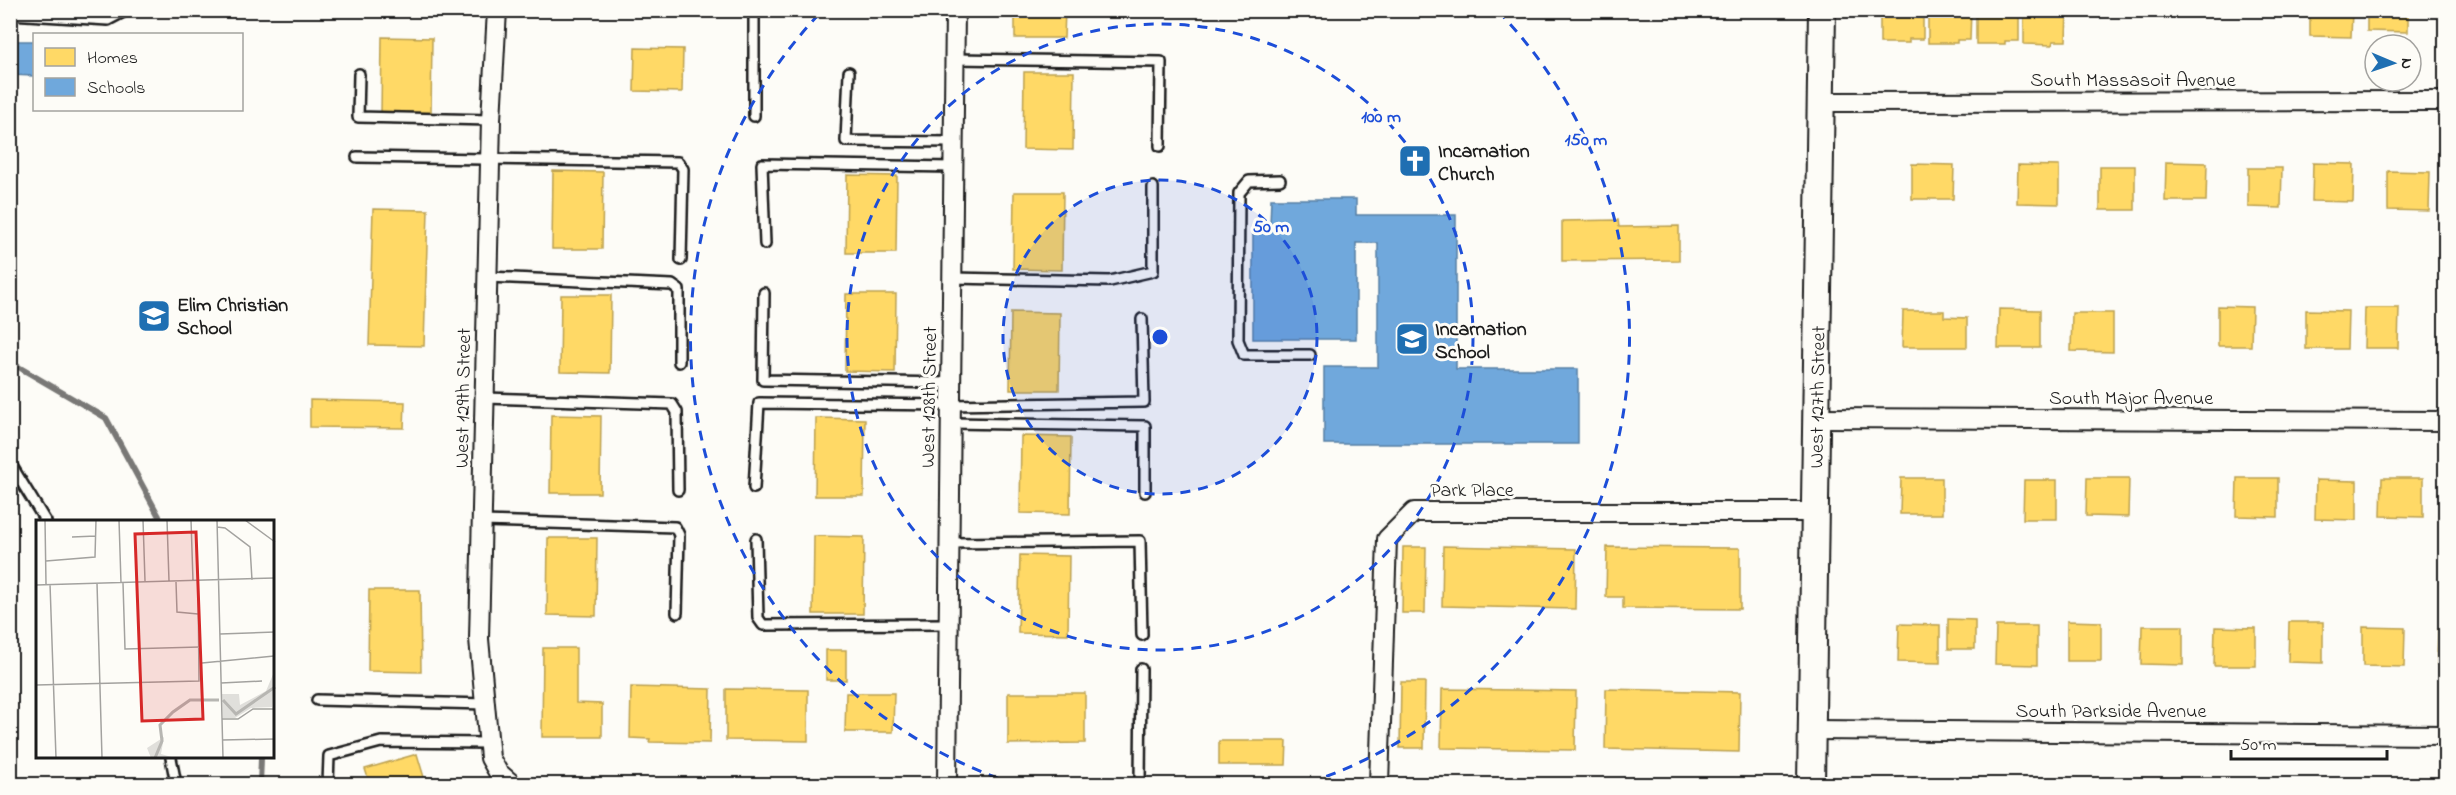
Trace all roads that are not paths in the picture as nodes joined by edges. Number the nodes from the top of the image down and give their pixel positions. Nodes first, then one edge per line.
1 (127, 10) edge
2 (497, 10) edge
3 (754, 10) edge
4 (955, 10) edge
5 (1822, 10) edge
6 (10, 14) edge
7 (954, 59) junction
8 (849, 72) dead end
9 (359, 74) dead end
10 (2445, 101) edge
11 (1820, 102) junction
12 (754, 116) dead end
13 (491, 120) junction
14 (953, 142) junction
15 (1160, 146) dead end
16 (357, 157) dead end
17 (490, 159) junction
18 (953, 167) junction
19 (1280, 180) dead end
20 (1154, 187) dead end
21 (765, 244) dead end
22 (681, 260) dead end
23 (488, 277) junction
24 (952, 278) junction
25 (764, 293) dead end
26 (1142, 319) dead end
27 (1310, 355) dead end
28 (680, 362) dead end
29 (951, 383) junction
30 (485, 398) junction
31 (951, 414) junction
32 (1816, 418) junction
33 (2445, 421) edge
34 (10, 463) edge
35 (754, 488) dead end
36 (678, 490) dead end
37 (1144, 492) dead end
38 (1814, 512) junction
39 (45, 520) edge
40 (482, 521) junction
41 (756, 539) dead end
42 (950, 543) junction
43 (677, 613) dead end
44 (949, 624) junction
45 (1142, 635) dead end
46 (1141, 669) dead end
47 (317, 700) dead end
48 (487, 704) junction
49 (1811, 730) junction
50 (2445, 735) edge
51 (488, 743) junction
52 (171, 759) edge
53 (509, 783) edge
54 (176, 784) edge
55 (328, 784) edge
56 (947, 784) edge
57 (1140, 784) edge
58 (1379, 784) edge
59 (1810, 784) edge

1 - 6 lane
2 - 13 street, West 129th Street
3 - 12 lane
4 - 7 street, West 128th Street
5 - 11 main road, West 127th Street
7 - 14 street, West 128th Street
7 - 15 lane
8 - 14 lane
9 - 13 lane
10 - 11 street, South Massasoit Avenue
11 - 32 main road, West 127th Street
13 - 17 street, West 129th Street
14 - 18 street, West 128th Street
16 - 17 lane
17 - 22 lane
17 - 23 street, West 129th Street
18 - 21 lane
18 - 24 street, West 128th Street
19 - 27 lane
20 - 24 lane
23 - 28 lane
23 - 30 street, West 129th Street
24 - 29 street, West 128th Street
25 - 29 lane
26 - 31 lane
29 - 31 street, West 128th Street
30 - 36 lane
30 - 40 street, West 129th Street
31 - 35 lane
31 - 37 lane
31 - 42 street, West 128th Street
32 - 33 street, South Major Avenue
32 - 38 main road, West 127th Street
34 - 39 lane
38 - 49 main road, West 127th Street
38 - 58 street, Park Place
40 - 43 lane
40 - 48 street, West 129th Street
41 - 44 lane
42 - 44 street, West 128th Street
42 - 45 lane
44 - 56 street, West 128th Street
46 - 57 lane
47 - 48 lane
48 - 51 street, West 129th Street
49 - 50 street, South Parkside Avenue
49 - 59 main road, West 127th Street
51 - 53 street, West 129th Street
51 - 55 lane
52 - 54 lane

